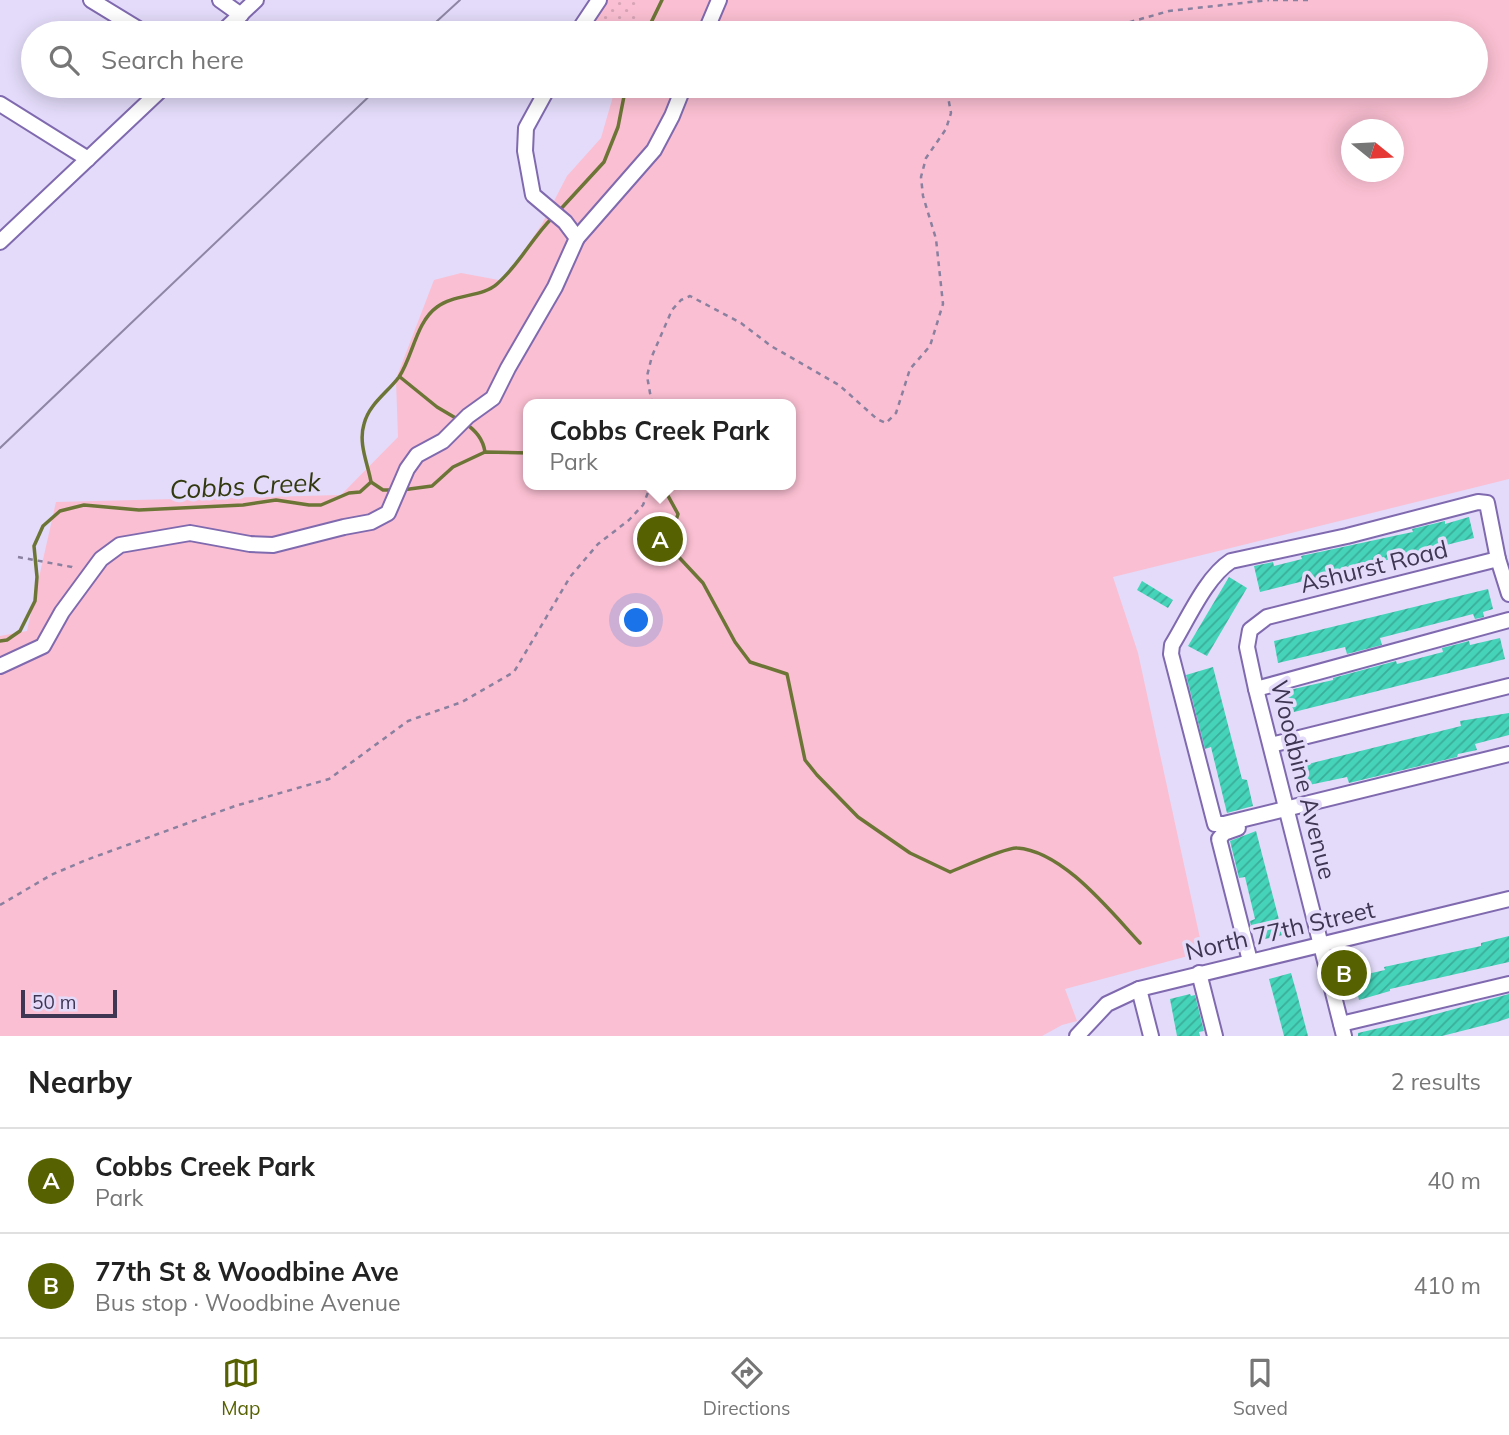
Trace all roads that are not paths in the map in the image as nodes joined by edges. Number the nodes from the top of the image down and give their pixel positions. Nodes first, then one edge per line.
1 (91, 0) edge
2 (220, 0) edge
3 (256, 0) edge
4 (599, 0) edge
5 (719, 0) edge
6 (241, 15) junction
7 (125, 21) edge
8 (234, 21) edge
9 (586, 21) edge
10 (710, 21) edge
11 (152, 98) edge
12 (542, 98) edge
13 (679, 98) edge
14 (0, 104) edge
15 (88, 159) junction
16 (577, 238) junction
17 (0, 242) edge
18 (1499, 559) junction
19 (1509, 594) edge
20 (1509, 620) edge
21 (1261, 622) joint
22 (0, 666) edge
23 (1509, 686) edge
24 (1256, 689) junction
25 (1271, 745) junction
26 (1509, 754) edge
27 (1288, 812) junction
28 (1509, 899) edge
29 (1321, 945) junction
30 (1250, 961) junction
31 (1199, 973) junction
32 (1509, 984) edge
33 (1139, 989) junction
34 (1343, 1030) edge
35 (1084, 1033) edge
36 (1151, 1036) edge
37 (1215, 1036) edge

1 - 7 street
2 - 6 street
3 - 6 street
4 - 9 street
5 - 10 street
6 - 8 street
11 - 15 street
12 - 16 street
13 - 16 street
14 - 15 street
15 - 17 street
16 - 22 street
18 - 19 street
18 - 21 street, Ashurst Road
18 - 27 street
20 - 24 street
21 - 24 street, Woodbine Avenue
23 - 25 street
24 - 25 street, Woodbine Avenue
25 - 27 street, Woodbine Avenue
26 - 27 street
27 - 29 street, Woodbine Avenue
27 - 30 street
28 - 29 street, North 77th Street
29 - 30 street, North 77th Street
29 - 34 street, Woodbine Avenue
30 - 31 street, North 77th Street
31 - 33 street, North 77th Street
31 - 37 street
32 - 34 street
33 - 35 street, North 77th Street
33 - 36 street

